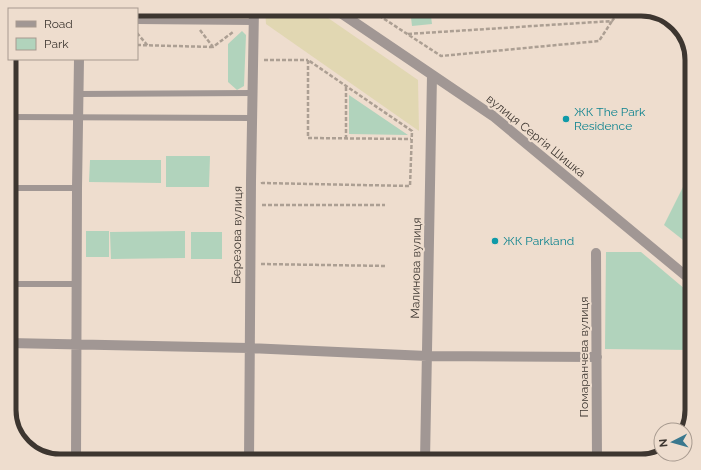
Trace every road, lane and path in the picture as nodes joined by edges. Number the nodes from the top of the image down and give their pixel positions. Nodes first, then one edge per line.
1 (254, 16) edge
2 (345, 16) edge
3 (379, 16) edge
4 (616, 16) edge
5 (138, 21) edge
6 (612, 21) junction
7 (254, 22) junction
8 (138, 34) edge
9 (406, 34) junction
10 (138, 46) edge
11 (148, 46) junction
12 (213, 47) dead end
13 (264, 53) dead end
14 (80, 60) edge
15 (308, 60) junction
16 (432, 75) junction
17 (346, 86) junction
18 (252, 93) junction
19 (79, 94) junction
20 (16, 117) edge
21 (79, 118) junction
22 (252, 118) junction
23 (346, 139) junction
24 (411, 139) junction
25 (262, 175) dead end
26 (16, 188) edge
27 (77, 188) junction
28 (262, 205) dead end
29 (385, 205) dead end
30 (596, 253) dead end
31 (261, 264) dead end
32 (387, 266) dead end
33 (685, 276) edge
34 (16, 284) edge
35 (77, 284) junction
36 (16, 343) edge
37 (77, 345) junction
38 (250, 348) junction
39 (427, 356) junction
40 (597, 357) junction
41 (76, 454) edge
42 (249, 454) edge
43 (426, 454) edge
44 (597, 454) edge

1 - 7 street, Березова вулиця
2 - 16 street, вулиця Сергія Шишка
3 - 9 path
4 - 6 path
5 - 7 lane
6 - 9 path
6 - 9 path
7 - 18 street, Березова вулиця
8 - 11 path
10 - 11 path
11 - 12 path
13 - 15 path
14 - 19 street
15 - 17 path
15 - 23 path
16 - 33 street, вулиця Сергія Шишка
16 - 39 street, Малинова вулиця
17 - 23 path
17 - 24 path
18 - 19 lane
18 - 22 street, Березова вулиця
19 - 21 street
20 - 21 lane
21 - 22 lane
21 - 27 street
22 - 38 street, Березова вулиця
23 - 24 path
24 - 25 path
26 - 27 lane
27 - 35 street
28 - 29 path
30 - 40 street, Помаранчева вулиця
31 - 32 path
34 - 35 lane
35 - 37 street
36 - 37 street
37 - 38 street
37 - 41 street
38 - 39 street
38 - 42 street, Березова вулиця
39 - 40 street
39 - 43 street, Малинова вулиця
40 - 44 street, Помаранчева вулиця

